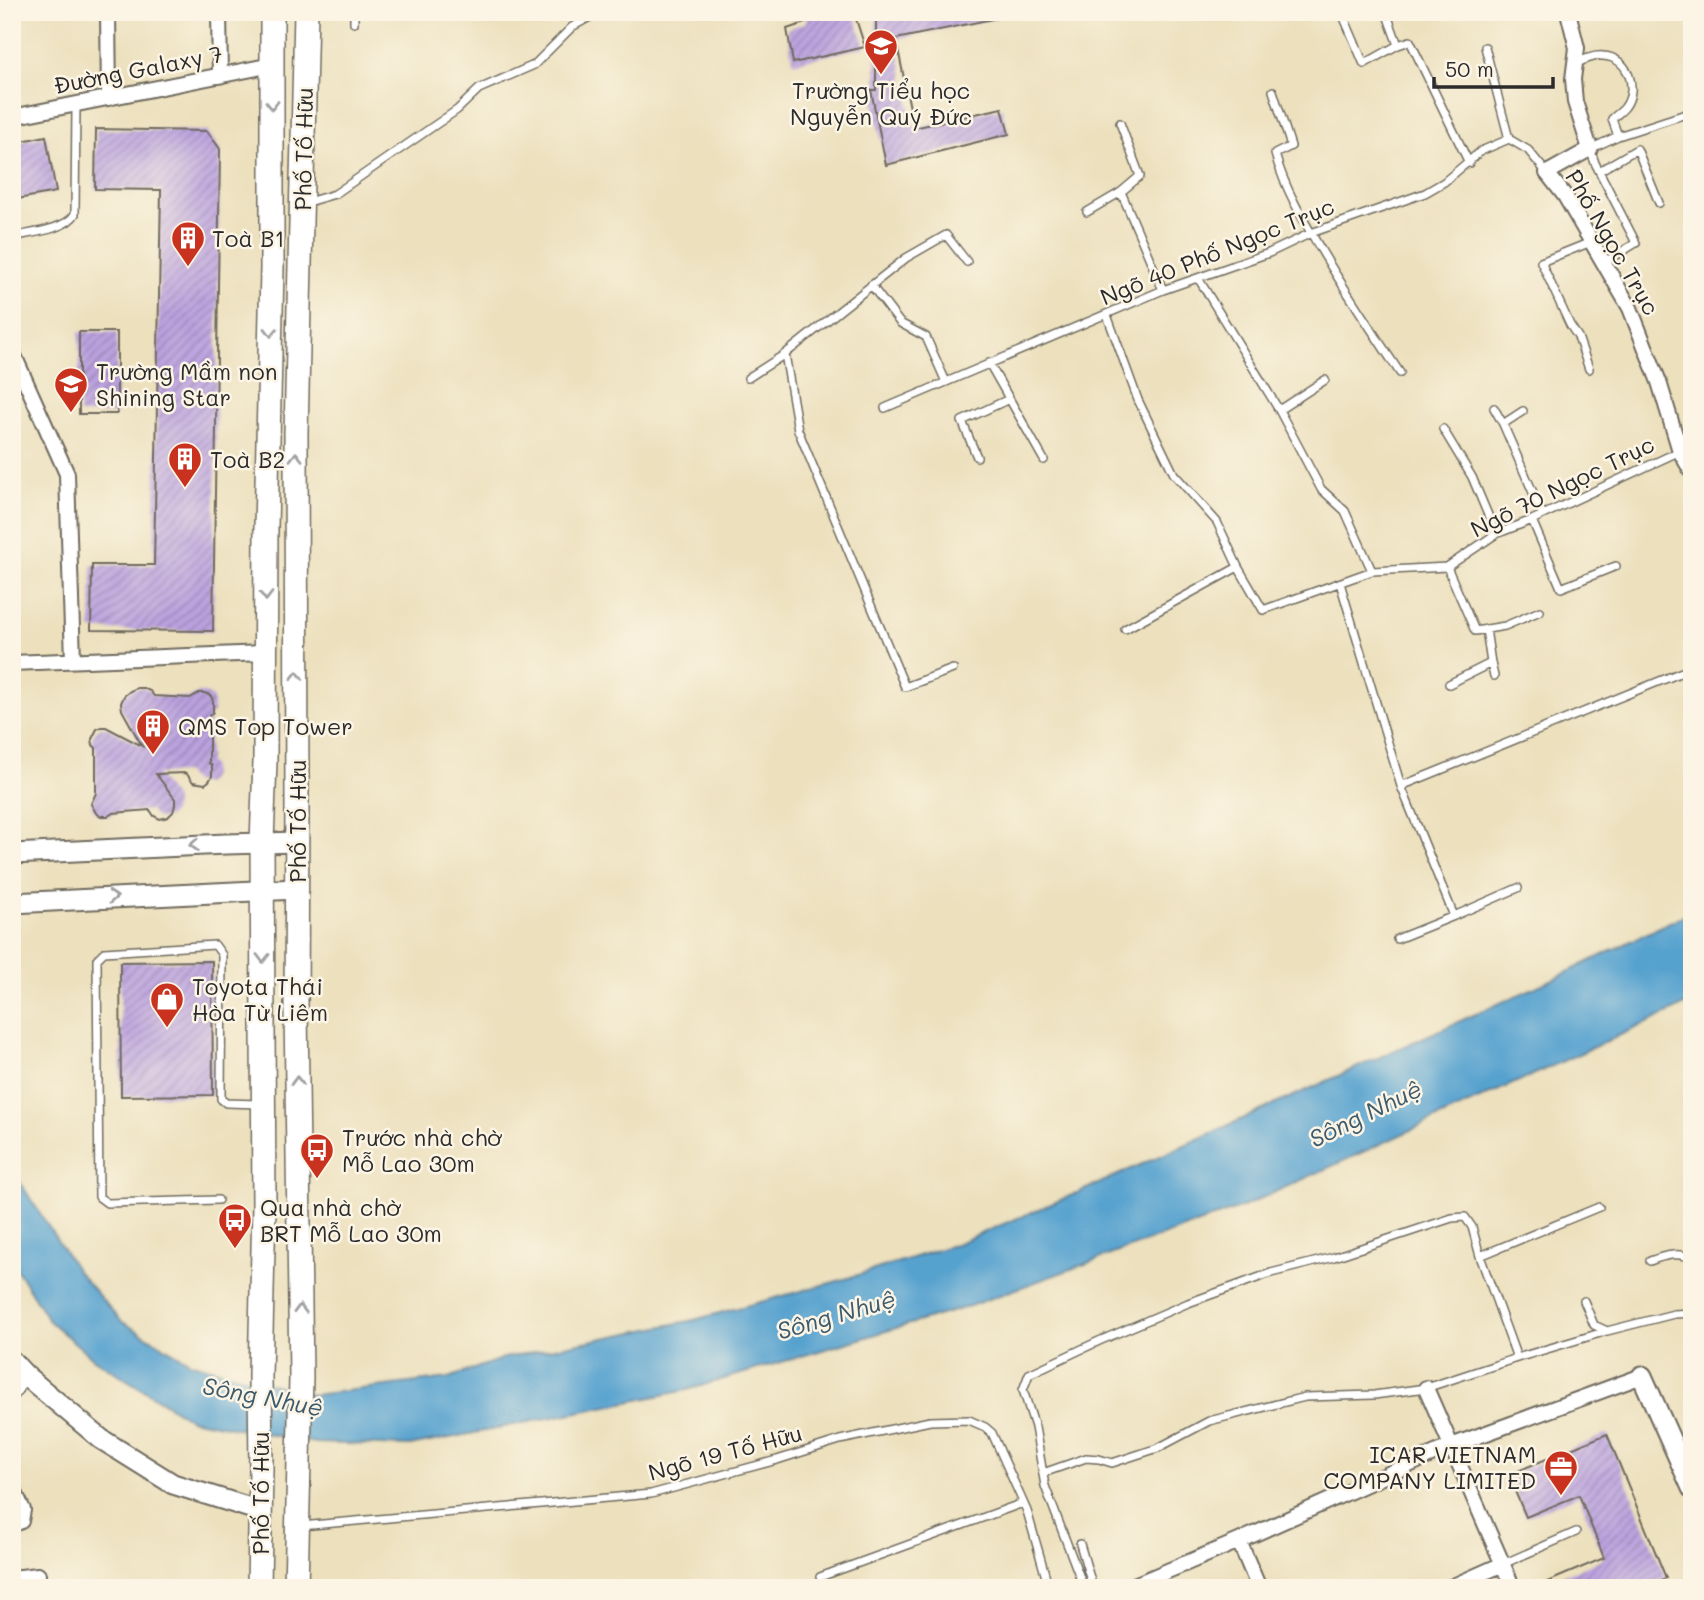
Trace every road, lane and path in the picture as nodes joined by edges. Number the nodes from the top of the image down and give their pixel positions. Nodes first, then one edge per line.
1 (108, 12) edge
2 (219, 12) edge
3 (272, 12) edge
4 (306, 12) edge
5 (354, 12) edge
6 (599, 12) edge
7 (1386, 12) edge
8 (1568, 12) edge
9 (1342, 13) edge
10 (354, 23) dead end
11 (1398, 45) junction
12 (1485, 47) dead end
13 (1575, 64) junction
14 (272, 65) junction
15 (220, 76) junction
16 (1273, 91) dead end
17 (108, 98) junction
18 (76, 105) junction
19 (1692, 112) edge
20 (12, 117) edge
21 (1120, 122) dead end
22 (1618, 136) junction
23 (1509, 139) junction
24 (1590, 149) junction
25 (1469, 163) junction
26 (1599, 171) junction
27 (1547, 173) junction
28 (1121, 192) junction
29 (1659, 203) dead end
30 (301, 204) junction
31 (1087, 212) dead end
32 (1311, 233) junction
33 (12, 237) edge
34 (1592, 242) junction
35 (967, 262) dead end
36 (1603, 263) junction
37 (1198, 278) junction
38 (871, 285) junction
39 (1163, 290) junction
40 (1107, 315) junction
41 (12, 351) edge
42 (785, 354) junction
43 (989, 363) junction
44 (1589, 369) dead end
45 (1400, 373) dead end
46 (747, 378) dead end
47 (1325, 380) dead end
48 (946, 382) junction
49 (1009, 399) junction
50 (885, 408) dead end
51 (1494, 408) dead end
52 (1279, 410) junction
53 (1524, 411) dead end
54 (1503, 424) junction
55 (1443, 429) dead end
56 (1692, 434) edge
57 (1678, 445) junction
58 (977, 457) dead end
59 (1044, 460) dead end
60 (1692, 472) edge
61 (1542, 513) junction
62 (1532, 520) junction
63 (296, 525) junction
64 (266, 528) junction
65 (1496, 534) junction
66 (1616, 566) dead end
67 (1238, 567) junction
68 (1447, 567) junction
69 (1372, 571) junction
70 (1340, 583) junction
71 (1540, 611) dead end
72 (1125, 629) dead end
73 (1486, 629) junction
74 (266, 653) junction
75 (74, 660) junction
76 (12, 663) edge
77 (1491, 663) junction
78 (1692, 668) edge
79 (953, 669) dead end
80 (1494, 676) dead end
81 (1448, 684) dead end
82 (1401, 786) junction
83 (262, 842) junction
84 (297, 842) junction
85 (12, 854) edge
86 (1518, 888) dead end
87 (296, 889) junction
88 (262, 890) junction
89 (12, 903) edge
90 (1454, 916) junction
91 (1397, 939) dead end
92 (264, 1104) junction
93 (218, 1200) dead end
94 (1599, 1207) dead end
95 (1480, 1256) junction
96 (1692, 1259) edge
97 (1650, 1261) dead end
98 (1584, 1301) dead end
99 (1692, 1313) edge
100 (1607, 1331) junction
101 (1517, 1358) junction
102 (18, 1368) edge
103 (1642, 1376) joint
104 (1426, 1388) junction
105 (12, 1392) edge
106 (1451, 1446) junction
107 (1043, 1473) junction
108 (12, 1486) edge
109 (1692, 1488) edge
110 (1023, 1503) junction
111 (260, 1511) junction
112 (17, 1523) edge
113 (297, 1527) junction
114 (1576, 1532) dead end
115 (1239, 1541) junction
116 (1080, 1544) dead end
117 (1503, 1564) junction
118 (38, 1575) dead end
119 (820, 1577) dead end
120 (12, 1578) edge
121 (260, 1588) edge
122 (296, 1588) edge
123 (1049, 1588) edge
124 (1084, 1588) edge
125 (1093, 1588) edge
126 (1127, 1588) edge
127 (1259, 1588) edge
128 (1449, 1588) edge
129 (1513, 1588) edge

1 - 17 street
2 - 15 street
3 - 14 main road, Phố Tố Hữu
4 - 30 main road, Phố Tố Hữu
5 - 10 lane
6 - 30 lane
7 - 11 lane
8 - 13 street, Phố Ngọc Trục
9 - 11 lane
11 - 25 lane
12 - 23 lane
13 - 22 lane
13 - 24 street, Phố Ngọc Trục
14 - 15 street, Đường Galaxy 7
14 -> 64 main road, Phố Tố Hữu
15 - 17 street, Đường Galaxy 7
16 - 32 lane
17 - 18 street, Đường Galaxy 7
18 - 20 street, Đường Galaxy 7
18 - 33 lane
19 - 22 lane
21 - 28 lane
22 - 24 lane
23 - 25 lane, Ngõ 40 Phố Ngọc Trục
23 - 27 lane
24 - 26 lane
24 - 27 street, Phố Ngọc Trục
25 - 32 lane, Ngõ 40 Phố Ngọc Trục
26 - 29 lane
26 - 36 lane
27 - 34 street, Phố Ngọc Trục
28 - 31 lane
28 - 39 lane
63 -> 30 main road, Phố Tố Hữu
32 - 37 lane, Ngõ 40 Phố Ngọc Trục
32 - 45 lane
34 - 36 street, Phố Ngọc Trục
34 - 44 lane
35 - 38 lane
36 - 57 street, Phố Ngọc Trục
37 - 39 lane, Ngõ 40 Phố Ngọc Trục
37 - 52 lane
38 - 42 lane
38 - 48 lane
39 - 40 lane, Ngõ 40 Phố Ngọc Trục
40 - 43 lane, Ngõ 40 Phố Ngọc Trục
40 - 67 lane
41 - 75 street
42 - 46 lane
42 - 79 lane
43 - 48 lane, Ngõ 40 Phố Ngọc Trục
43 - 49 lane
47 - 52 lane
48 - 50 lane, Ngõ 40 Phố Ngọc Trục
49 - 58 lane
49 - 59 lane
51 - 54 lane
52 - 69 lane
53 - 54 lane
54 - 61 lane
55 - 65 lane
56 - 57 lane, Ngõ 70 Ngọc Trục
57 - 60 street, Phố Ngọc Trục
57 - 61 lane, Ngõ 70 Ngọc Trục
61 - 62 lane, Ngõ 70 Ngọc Trục
62 - 65 lane, Ngõ 70 Ngọc Trục
62 - 66 lane
63 - 64 main road
84 -> 63 main road, Phố Tố Hữu
64 -> 74 main road, Phố Tố Hữu
65 - 68 lane, Ngõ 70 Ngọc Trục
67 - 70 lane
67 - 72 lane
68 - 69 lane
68 - 73 lane
69 - 70 lane
70 - 82 lane
71 - 73 lane
73 - 77 lane
74 - 75 street
74 - 83 main road, Phố Tố Hữu
75 - 76 street
77 - 80 lane
77 - 81 lane
78 - 82 lane
82 - 90 lane
83 - 84 main road
83 -> 85 main road
83 - 88 main road, Phố Tố Hữu
84 - 87 main road, Phố Tố Hữu
86 - 90 lane
87 - 88 main road
113 -> 87 main road, Phố Tố Hữu
89 -> 88 main road
88 -> 92 main road, Phố Tố Hữu
90 - 91 lane
92 - 93 lane
92 - 111 main road, Phố Tố Hữu
94 - 95 lane
95 - 101 lane
95 - 107 lane
96 - 97 lane
98 - 100 lane
99 - 100 lane
100 - 101 lane
101 - 104 lane
102 - 105 street
102 - 111 main road
103 - 106 street
103 - 109 main road
104 - 106 street
104 - 107 lane
106 - 115 street
106 - 117 street
107 - 124 lane
108 - 112 street
110 - 113 lane, Ngõ 19 Tố Hữu
110 - 119 lane
110 - 123 lane, Ngõ 19 Tố Hữu
111 - 121 main road, Phố Tố Hữu
113 - 122 main road, Phố Tố Hữu
114 - 117 lane
115 - 126 street
115 - 127 street
116 - 125 lane
117 - 128 street
117 - 129 street
118 - 120 street

